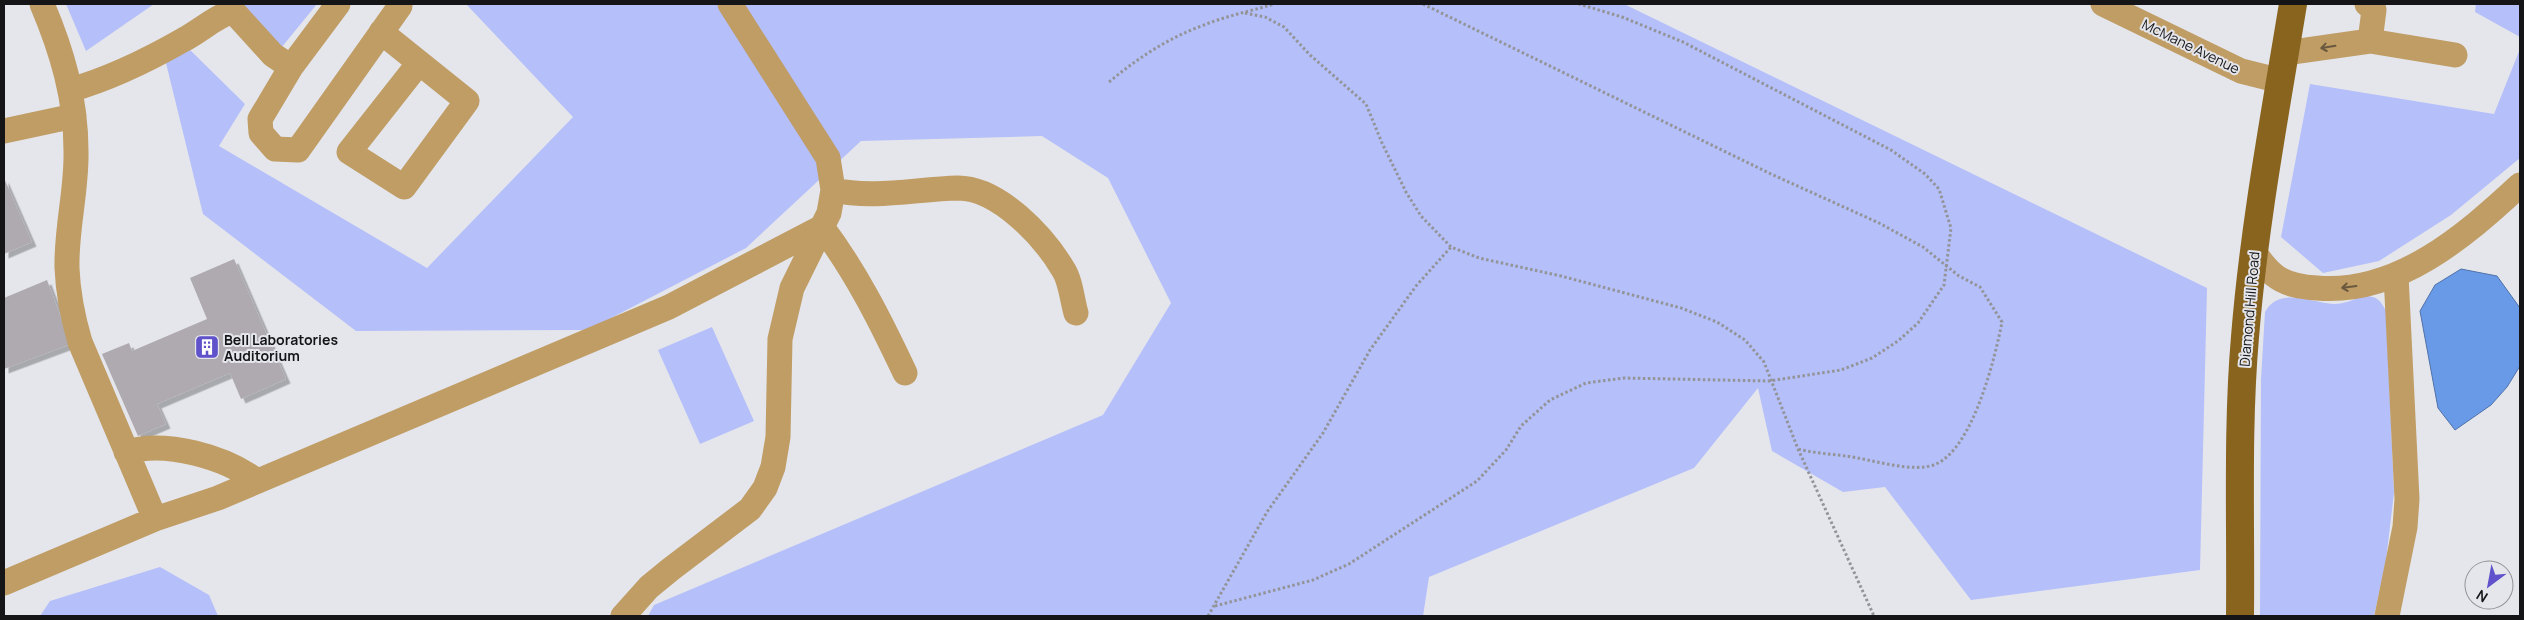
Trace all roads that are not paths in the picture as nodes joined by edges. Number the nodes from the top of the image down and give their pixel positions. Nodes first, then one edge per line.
1 (42, 4) edge
2 (338, 4) edge
3 (398, 4) edge
4 (730, 4) edge
5 (2103, 4) edge
6 (2293, 4) edge
7 (2367, 4) edge
8 (381, 32) junction
9 (2370, 41) junction
10 (2285, 53) junction
11 (2455, 55) dead end
12 (419, 63) junction
13 (291, 67) junction
14 (2281, 81) junction
15 (70, 90) junction
16 (74, 116) junction
17 (4, 131) edge
18 (2520, 185) edge
19 (833, 190) junction
20 (822, 227) junction
21 (772, 252) junction
22 (2254, 252) junction
23 (2396, 275) junction
24 (797, 278) junction
25 (1076, 313) dead end
26 (905, 373) dead end
27 (126, 452) junction
28 (257, 481) junction
29 (155, 519) junction
30 (4, 583) edge
31 (624, 616) edge
32 (2240, 616) edge
33 (2387, 616) edge

1 - 15 street
2 - 13 street
3 - 8 street
4 - 19 street
5 - 14 street, McMane Avenue
6 - 10 main road, Diamond Hill Road
7 - 9 street
8 - 12 street
8 - 13 street
9 -> 10 street
9 - 11 street
10 - 14 main road, Diamond Hill Road
12 - 12 street
13 - 15 street
14 - 22 main road, Diamond Hill Road
15 - 16 street
16 - 17 street
16 - 27 street
18 - 23 street
19 - 20 street
19 - 25 street
20 - 21 street
20 - 24 street
20 - 26 street
21 - 24 street
21 - 28 street
23 -> 22 street
22 - 32 main road, Diamond Hill Road
23 - 33 street
24 - 31 street
27 - 28 street
27 - 29 street
28 - 29 street
29 - 30 street

